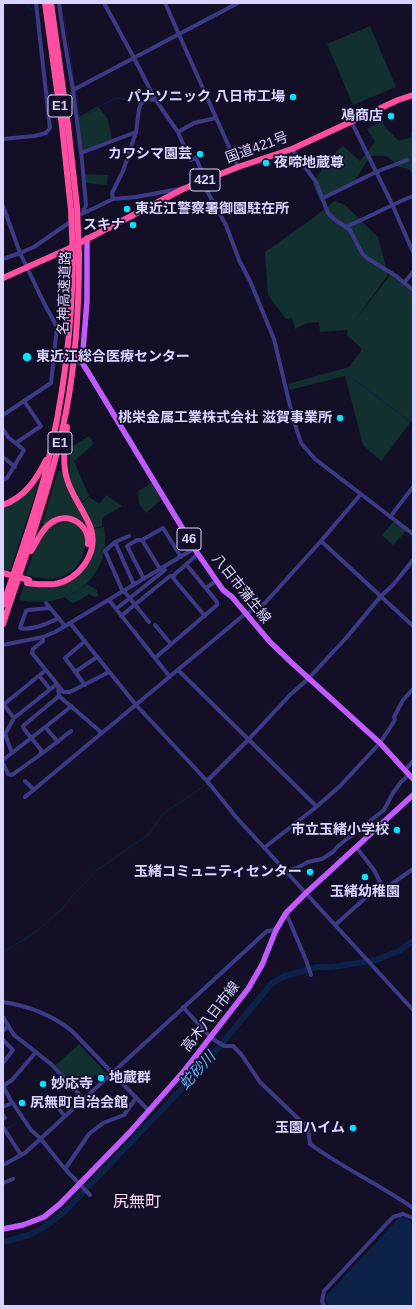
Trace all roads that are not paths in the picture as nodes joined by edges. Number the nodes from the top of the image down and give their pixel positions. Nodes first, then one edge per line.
1 (36, 3) edge
2 (45, 3) edge
3 (51, 3) edge
4 (59, 3) edge
5 (104, 3) edge
6 (165, 3) edge
7 (238, 3) edge
8 (178, 34) junction
9 (134, 58) junction
10 (73, 90) junction
11 (413, 95) edge
12 (155, 100) junction
13 (216, 118) junction
14 (351, 121) junction
15 (136, 132) junction
16 (178, 132) junction
17 (3, 139) edge
18 (292, 149) junction
19 (81, 153) junction
20 (407, 160) dead end
21 (238, 167) junction
22 (376, 172) junction
23 (202, 182) junction
24 (183, 188) junction
25 (413, 196) edge
26 (323, 198) junction
27 (113, 199) junction
28 (392, 204) junction
29 (3, 206) edge
30 (74, 208) junction
31 (82, 214) junction
32 (345, 227) junction
33 (88, 238) junction
34 (413, 252) edge
35 (20, 253) junction
36 (76, 256) junction
37 (3, 258) edge
38 (28, 268) junction
39 (413, 272) edge
40 (3, 278) edge
41 (404, 283) junction
42 (413, 290) edge
43 (76, 346) junction
44 (24, 401) junction
45 (3, 415) edge
46 (3, 429) edge
47 (16, 443) junction
48 (51, 450) junction
49 (3, 457) edge
50 (15, 467) junction
51 (3, 480) edge
52 (413, 487) edge
53 (361, 494) junction
54 (3, 505) edge
55 (390, 517) junction
56 (413, 534) edge
57 (129, 536) dead end
58 (142, 540) junction
59 (321, 541) junction
60 (115, 542) junction
61 (195, 548) junction
62 (198, 554) junction
63 (181, 556) junction
64 (413, 560) edge
65 (186, 564) junction
66 (23, 566) junction
67 (163, 569) junction
68 (3, 573) edge
69 (150, 575) junction
70 (3, 576) edge
71 (172, 576) junction
72 (144, 579) junction
73 (153, 580) junction
74 (216, 581) junction
75 (28, 582) junction
76 (136, 584) junction
77 (158, 586) junction
78 (206, 588) junction
79 (141, 589) junction
80 (123, 591) junction
81 (146, 596) junction
82 (382, 596) junction
83 (130, 598) junction
84 (109, 600) junction
85 (46, 603) dead end
86 (3, 604) edge
87 (135, 605) junction
88 (50, 608) junction
89 (116, 609) junction
90 (245, 614) junction
91 (121, 616) junction
92 (205, 616) junction
93 (59, 618) junction
94 (149, 622) dead end
95 (3, 624) edge
96 (70, 624) junction
97 (155, 625) dead end
98 (65, 626) junction
99 (413, 626) edge
100 (43, 636) junction
101 (85, 641) junction
102 (171, 644) junction
103 (3, 645) edge
104 (98, 657) junction
105 (155, 658) junction
106 (46, 670) junction
107 (178, 670) junction
108 (76, 672) junction
109 (109, 672) junction
110 (170, 677) junction
111 (41, 678) dead end
112 (309, 678) junction
113 (57, 685) junction
114 (85, 685) junction
115 (50, 689) junction
116 (413, 689) edge
117 (60, 696) junction
118 (3, 705) edge
119 (136, 705) junction
120 (72, 706) junction
121 (14, 718) junction
122 (46, 728) junction
123 (71, 731) dead end
124 (102, 733) junction
125 (31, 738) junction
126 (249, 739) junction
127 (58, 742) junction
128 (380, 743) junction
129 (12, 753) junction
130 (40, 754) junction
131 (3, 762) edge
132 (413, 762) edge
133 (409, 775) edge
134 (26, 781) dead end
135 (207, 781) junction
136 (34, 790) junction
137 (413, 795) edge
138 (25, 797) dead end
139 (316, 806) junction
140 (356, 847) junction
141 (264, 848) junction
142 (413, 869) edge
143 (286, 871) junction
144 (381, 884) junction
145 (306, 893) junction
146 (286, 913) junction
147 (335, 925) junction
148 (276, 930) junction
149 (311, 975) dead end
150 (3, 1002) edge
151 (183, 1007) junction
152 (413, 1010) edge
153 (3, 1017) edge
154 (8, 1026) junction
155 (3, 1031) edge
156 (213, 1038) junction
157 (3, 1040) edge
158 (36, 1052) junction
159 (3, 1063) edge
160 (112, 1073) junction
161 (3, 1086) edge
162 (47, 1096) dead end
163 (136, 1098) junction
164 (84, 1099) junction
165 (12, 1103) junction
166 (3, 1107) edge
167 (149, 1111) junction
168 (3, 1115) edge
169 (65, 1116) junction
170 (3, 1119) edge
171 (4, 1130) edge
172 (40, 1138) junction
173 (21, 1155) junction
174 (3, 1165) edge
175 (65, 1169) junction
176 (13, 1180) dead end
177 (3, 1183) edge
178 (79, 1184) junction
179 (90, 1195) dead end
180 (413, 1208) edge
181 (413, 1218) edge
182 (3, 1229) edge
183 (324, 1306) edge

1 - 17 street
2 - 30 highway, 名神高速道路 / E1
3 - 30 highway, 名神高速道路 / E1
4 - 10 street
5 - 9 street
6 - 8 street
7 - 8 street
8 - 9 street
8 - 13 street
9 - 10 street
9 - 12 street
10 - 19 street
11 - 14 highway, 国道421号 / 421
12 - 15 street
12 - 16 street
13 - 16 street
13 - 21 street
14 - 18 highway, 国道421号 / 421
14 - 22 street
15 - 19 street
15 - 27 street
16 - 23 street
18 - 21 highway, 国道421号 / 421
18 - 26 street
19 - 31 street
20 - 22 street
21 - 23 highway, 国道421号 / 421
22 - 26 street
22 - 28 street
23 - 24 highway, 国道421号 / 421
23 - 53 street
24 - 27 street
24 - 33 highway, 国道421号 / 421
25 - 28 street
26 - 32 street
27 - 31 street
28 - 32 street
28 - 34 street
29 - 35 street
30 - 36 highway, 名神高速道路 / E1, bridge
31 - 35 street
32 - 41 street
33 - 38 highway, 国道421号 / 421
33 - 61 main road, 八日市蒲生線 / 46
35 - 37 street
35 - 38 street
36 - 43 highway, 名神高速道路 / E1
36 - 48 highway, 名神高速道路 / E1
38 - 40 highway, 国道421号 / 421
38 - 44 street
39 - 41 street
41 - 42 street
43 - 66 highway, 名神高速道路 / E1
43 - 75 highway
44 - 45 street
44 - 47 street
46 - 47 street
47 - 50 street
48 - 54 highway
48 - 86 highway, 名神高速道路 / E1
49 - 50 street
50 - 51 street
52 - 55 street
53 - 55 street
53 - 59 street
55 - 56 street
57 - 60 street
58 - 63 street
58 - 67 street
58 - 72 street
59 - 82 street
59 - 90 street
60 - 76 street
60 - 80 street
61 - 62 main road, 八日市蒲生線 / 46
61 - 63 street
62 - 65 street
62 - 74 main road, 八日市蒲生線 / 46
63 - 67 street
64 - 82 street
65 - 71 street
65 - 78 street
66 - 75 highway
66 - 95 highway, 名神高速道路 / E1
67 - 69 street
67 - 71 street
67 - 73 street
68 - 75 highway, bridge
69 - 72 street
69 - 73 street
70 - 75 highway
71 - 77 street
71 - 92 street
72 - 76 street
73 - 77 street
73 - 79 street
74 - 78 street
74 - 90 main road, 八日市蒲生線 / 46
76 - 79 street
76 - 80 street
77 - 81 street
78 - 92 street
79 - 81 street
79 - 83 street
80 - 83 street
80 - 84 street
81 - 87 street
82 - 99 street
82 - 112 street
83 - 87 street
83 - 89 street
84 - 89 street
84 - 96 street
85 - 88 street
87 - 91 street
87 - 94 street
88 - 93 street
88 - 93 street
89 - 91 street
90 - 107 street
90 - 112 main road, 八日市蒲生線 / 46
91 - 105 street
92 - 102 street
93 - 98 street
96 - 98 street
96 - 101 street
97 - 102 street
98 - 100 street
100 - 103 street
100 - 106 street
101 - 104 street
101 - 108 street
102 - 105 street
104 - 108 street
104 - 109 street
105 - 110 street
106 - 113 street
106 - 118 street
107 - 110 street
107 - 126 street
108 - 114 street
109 - 114 street
109 - 119 street
110 - 119 street
111 - 115 street
112 - 126 street
112 - 128 main road, 八日市蒲生線 / 46
113 - 114 street
113 - 115 street
113 - 117 street
115 - 121 street
116 - 128 street
117 - 120 street
117 - 125 street
118 - 121 street
119 - 124 street
119 - 135 street
120 - 122 street
120 - 124 street
121 - 129 street
122 - 125 street
122 - 127 street
123 - 127 street
124 - 136 street
125 - 129 street
125 - 130 street
126 - 135 street
126 - 139 street
127 - 130 street
128 - 133 main road, 八日市蒲生線 / 46
128 - 139 street
129 - 131 street
130 - 131 street
132 - 133 street
133 - 143 street
134 - 136 street
135 - 141 street
136 - 138 street
137 - 140 main road, 高木八日市線
139 - 141 street
140 - 144 street
140 - 145 main road, 高木八日市線
141 - 143 street
142 - 144 street
143 - 145 street
144 - 147 street
145 - 146 main road, 高木八日市線
145 - 147 street
146 - 148 main road, 高木八日市線
146 - 149 street
147 - 152 street
148 - 151 street
148 - 156 main road, 高木八日市線
150 - 160 street
151 - 156 street
151 - 160 street
153 - 154 street
154 - 155 street
154 - 158 street
156 - 167 main road, 高木八日市線
156 - 180 street
157 - 159 street
158 - 161 street
158 - 164 street
160 - 163 street
160 - 164 street
161 - 165 street
162 - 169 street
163 - 167 street
163 - 175 street
164 - 169 street
165 - 166 street
165 - 172 street
167 - 178 main road, 高木八日市線
168 - 170 street
169 - 172 street
171 - 173 street
172 - 173 street
172 - 175 street
173 - 174 street
175 - 178 street
176 - 177 street
178 - 179 street
178 - 182 main road, 高木八日市線
181 - 183 street

